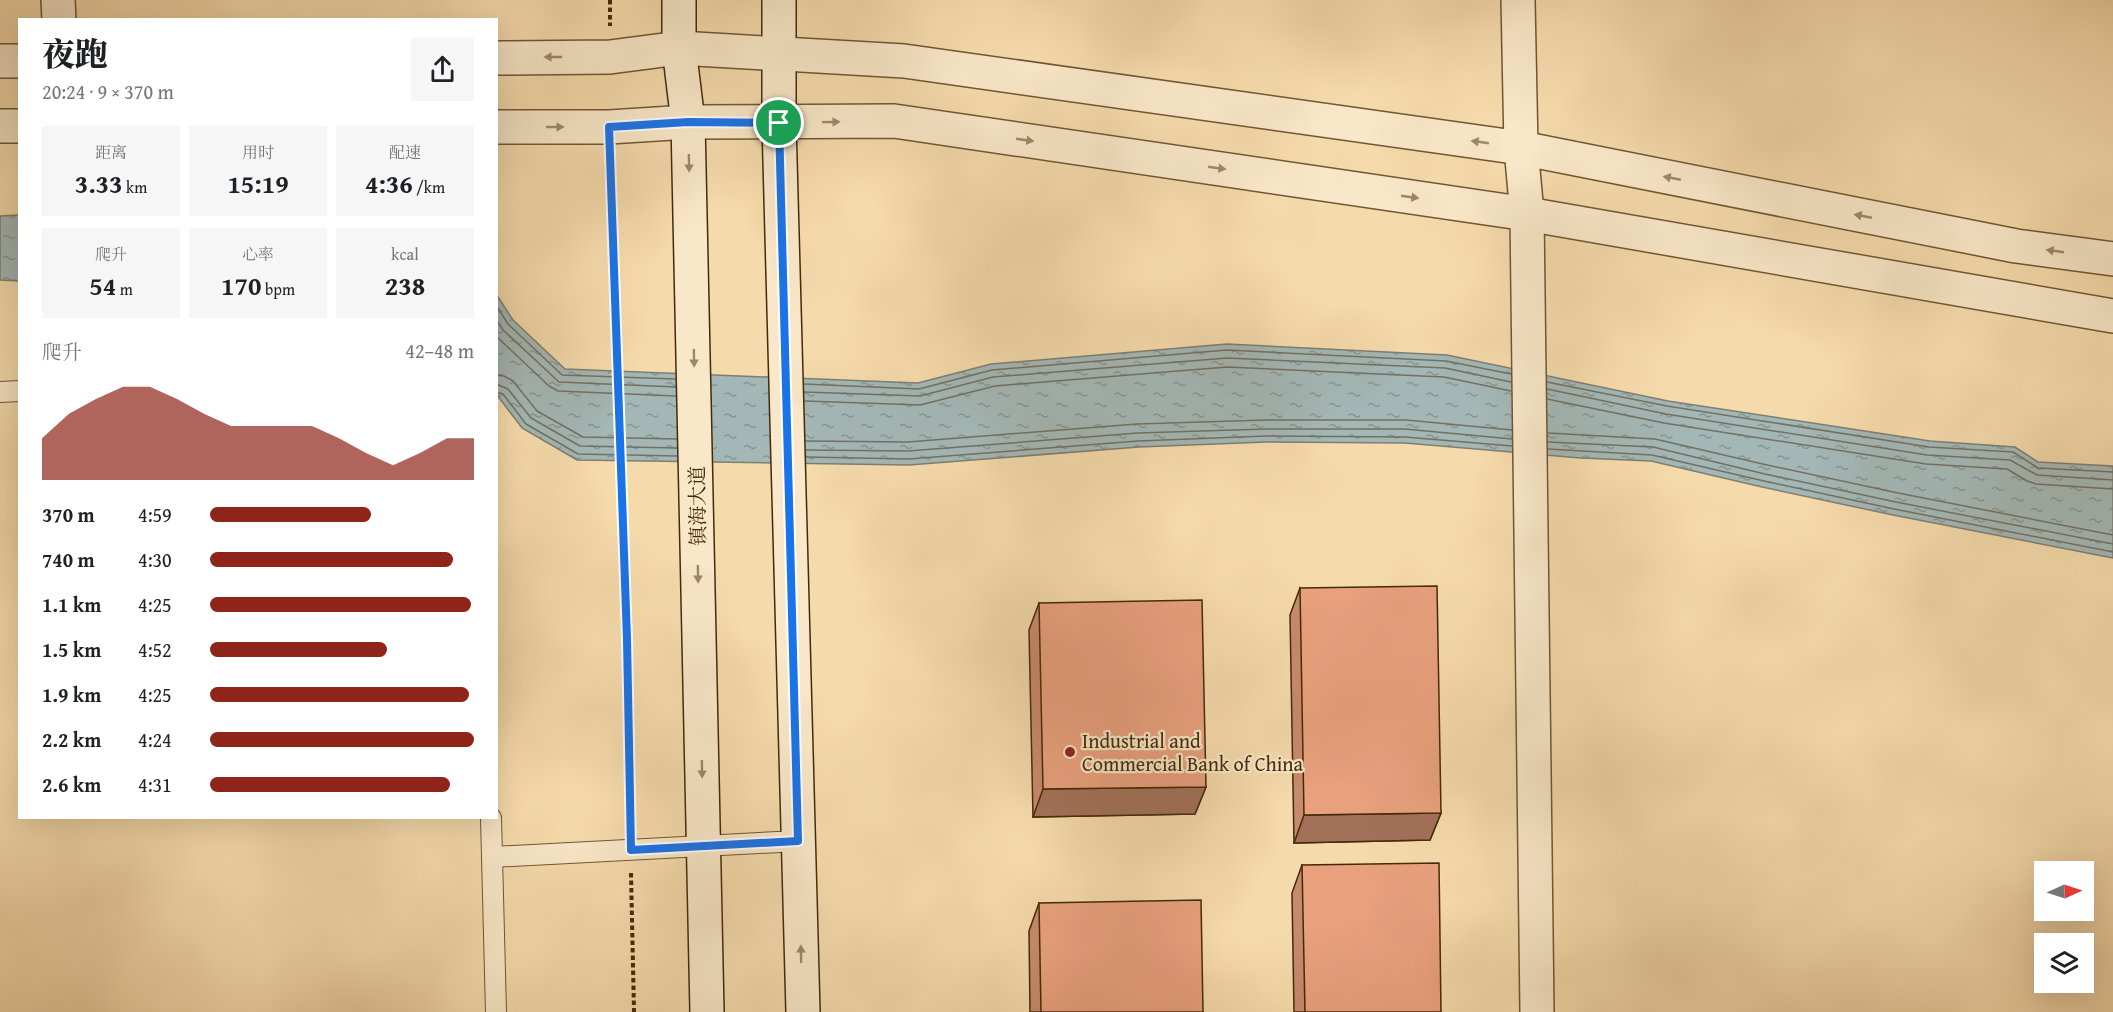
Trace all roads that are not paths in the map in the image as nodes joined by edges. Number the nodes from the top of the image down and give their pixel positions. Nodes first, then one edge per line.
1 (58, 0) edge
2 (679, 0) edge
3 (779, 0) edge
4 (1518, 0) edge
5 (59, 18) edge
6 (679, 48) junction
7 (780, 53) junction
8 (498, 58) edge
9 (0, 61) edge
10 (18, 61) edge
11 (688, 122) junction
12 (779, 123) junction
13 (0, 126) edge
14 (18, 126) edge
15 (498, 127) edge
16 (1521, 148) junction
17 (1527, 214) junction
18 (2113, 259) edge
19 (2113, 316) edge
20 (18, 391) edge
21 (0, 392) edge
22 (492, 819) edge
23 (798, 841) junction
24 (704, 846) junction
25 (492, 857) junction
26 (496, 1012) edge
27 (707, 1012) edge
28 (802, 1012) edge
29 (1537, 1012) edge

1 - 5 street
2 - 6 street, 镇海大道
3 - 7 street
4 - 16 street
6 - 7 street
6 -> 8 street
6 - 11 street, 镇海大道
7 - 12 street
16 -> 7 street
9 - 10 street
11 - 12 street
15 -> 11 street
11 -> 24 street, 镇海大道
12 -> 17 street
12 - 23 street
13 - 14 street
16 - 17 street
18 -> 16 street
17 - 19 street
17 - 29 street
20 - 21 lane
22 - 25 lane
23 - 24 lane
28 -> 23 street
24 - 25 lane
24 - 27 street, 镇海大道
25 - 26 lane

